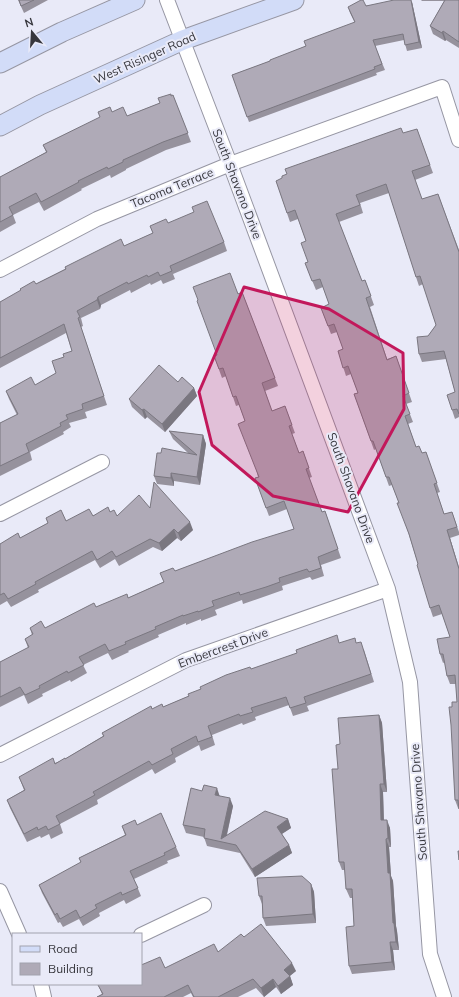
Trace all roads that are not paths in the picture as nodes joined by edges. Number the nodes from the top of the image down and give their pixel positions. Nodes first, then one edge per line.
1 (136, 0) edge
2 (167, 0) edge
3 (294, 0) edge
4 (183, 40) junction
5 (0, 63) edge
6 (0, 126) edge
7 (459, 140) edge
8 (230, 164) junction
9 (0, 270) edge
10 (102, 462) dead end
11 (0, 514) edge
12 (388, 589) junction
13 (0, 756) edge
14 (0, 891) edge
15 (204, 905) dead end
16 (19, 933) edge
17 (142, 935) edge
18 (41, 985) edge
19 (44, 997) edge
20 (444, 997) edge

1 - 5 main road
2 - 4 street, South Shavano Drive
3 - 4 main road, West Risinger Road
4 - 6 main road, West Risinger Road
4 - 8 street, South Shavano Drive
7 - 8 street, Tacoma Terrace
8 - 9 street, Tacoma Terrace
8 - 12 street, South Shavano Drive
10 - 11 street
12 - 13 street, Embercrest Drive
12 - 20 street, South Shavano Drive
14 - 16 street
15 - 17 street
18 - 19 street

